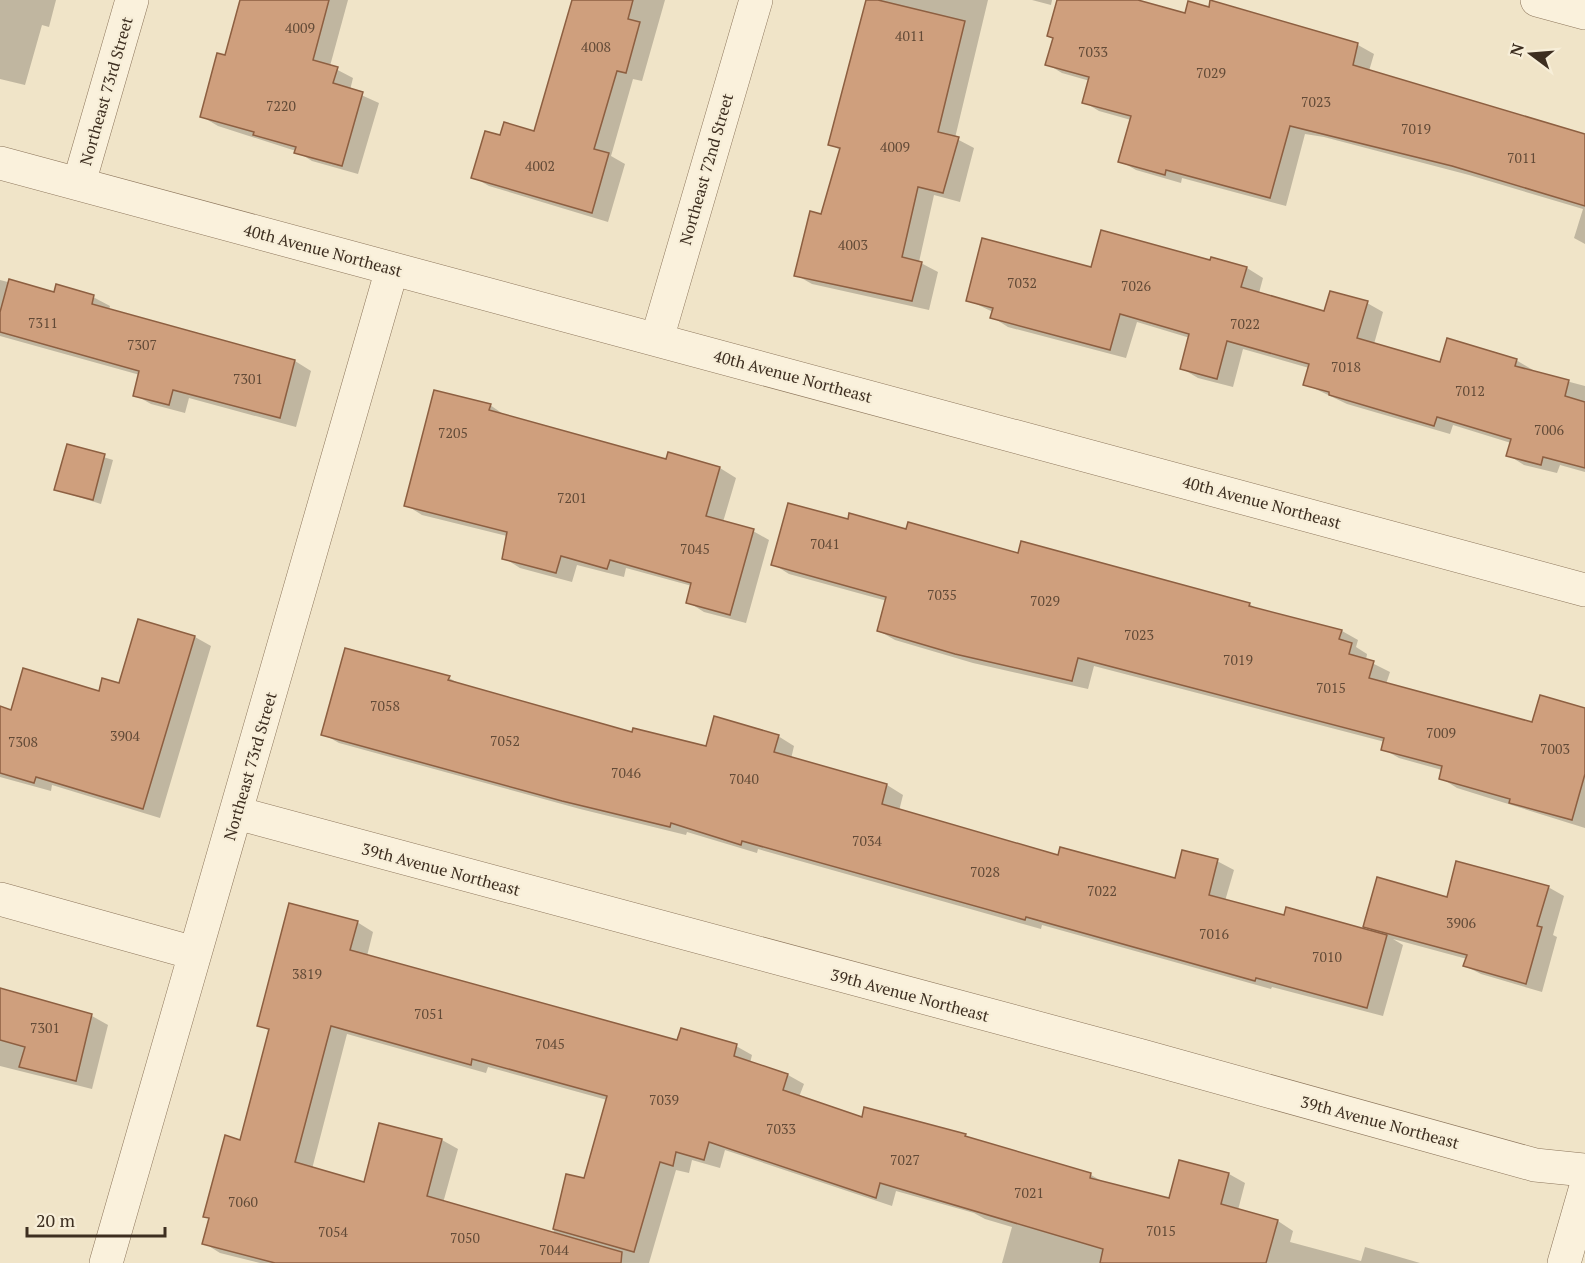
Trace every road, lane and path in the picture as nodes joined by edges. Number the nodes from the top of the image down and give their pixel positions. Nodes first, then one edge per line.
1 (132, 0) edge
2 (756, 0) edge
3 (1537, 0) edge
4 (1585, 13) edge
5 (0, 163) edge
6 (79, 183) junction
7 (392, 269) junction
8 (657, 339) junction
9 (1585, 590) edge
10 (237, 813) junction
11 (0, 899) edge
12 (194, 953) junction
13 (1585, 1170) edge
14 (1585, 1190) edge
15 (106, 1263) edge
16 (1564, 1263) edge

1 - 6 street, Northeast 73rd Street
2 - 8 street, Northeast 72nd Street
3 - 4 street
5 - 6 street, 40th Avenue Northeast
6 - 7 street, 40th Avenue Northeast
7 - 8 street, 40th Avenue Northeast
7 - 10 street, Northeast 73rd Street
8 - 9 street, 40th Avenue Northeast
10 - 12 street, Northeast 73rd Street
10 - 13 street, 39th Avenue Northeast
11 - 12 street
12 - 15 street, Northeast 73rd Street
14 - 16 street

